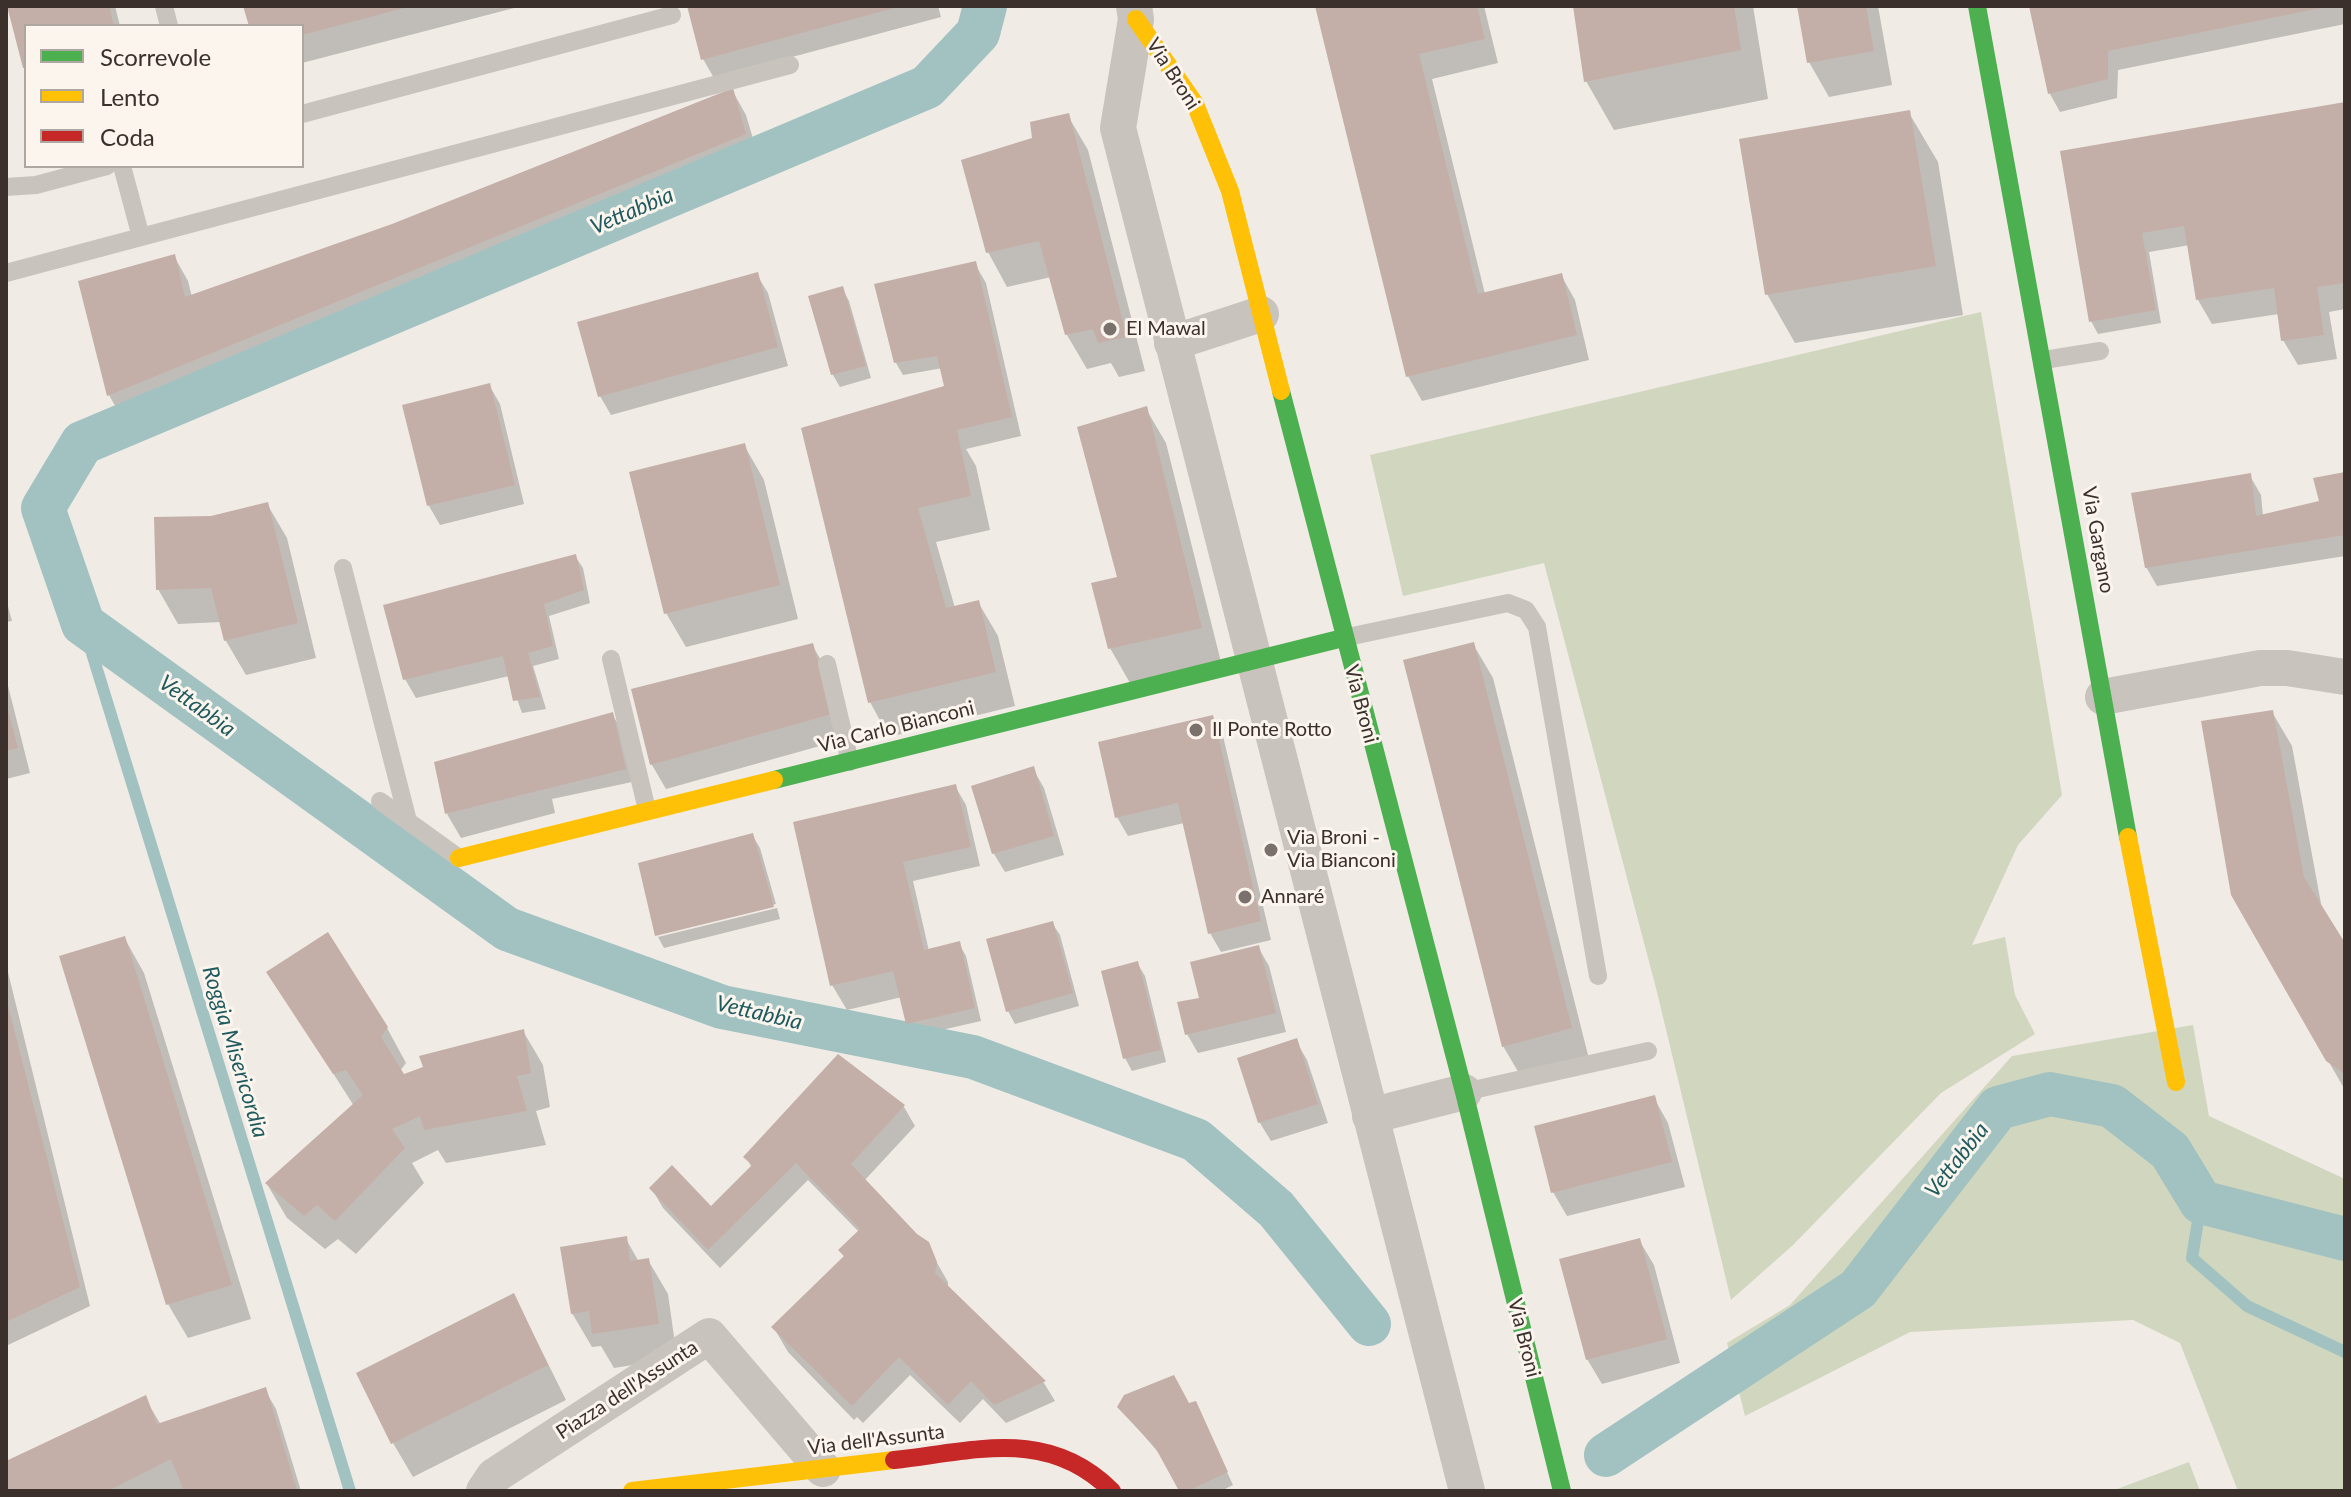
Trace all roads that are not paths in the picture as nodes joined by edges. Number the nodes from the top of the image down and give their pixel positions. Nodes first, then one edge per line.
1 (1977, 6) edge
2 (1135, 12) edge
3 (672, 15) dead end
4 (790, 65) dead end
5 (304, 113) edge
6 (100, 168) edge
7 (123, 168) edge
8 (6, 187) edge
9 (141, 237) junction
10 (6, 273) edge
11 (1261, 314) junction
12 (1172, 343) junction
13 (2100, 351) dead end
14 (2044, 360) junction
15 (343, 568) dead end
16 (1343, 638) junction
17 (611, 659) dead end
18 (1253, 659) junction
19 (827, 664) dead end
20 (2345, 677) edge
21 (2103, 697) junction
22 (850, 762) junction
23 (380, 801) dead end
24 (647, 810) junction
25 (408, 821) junction
26 (459, 858) joint
27 (1598, 976) dead end
28 (1648, 1051) dead end
29 (2176, 1082) dead end
30 (1464, 1092) junction
31 (1370, 1116) junction
32 (823, 1469) junction
33 (484, 1491) edge
34 (632, 1491) edge
35 (1112, 1491) edge
36 (1467, 1491) edge
37 (1562, 1491) edge

1 - 14 street, Via Gargano
2 - 11 street, Via Broni
2 - 12 street, Via Broni
3 - 5 lane
4 - 9 lane
6 - 8 lane
7 - 9 lane
9 - 10 lane
11 - 12 street
11 - 16 street, Via Broni
12 - 18 street, Via Broni
13 - 14 lane
14 - 21 street, Via Gargano
15 - 25 lane
16 - 18 street, Via Carlo Bianconi
16 - 27 lane
16 - 30 street, Via Broni
17 - 24 lane
18 - 22 street, Via Carlo Bianconi
18 - 31 street, Via Broni
19 - 22 lane
20 - 21 street
21 - 29 street, Via Gargano
22 - 24 street, Via Carlo Bianconi
23 - 25 lane
24 - 26 street, Via Carlo Bianconi
25 - 26 lane
28 - 30 lane
30 - 31 street
30 - 37 street, Via Broni
31 - 36 street, Via Broni
32 - 33 street, Piazza dell'Assunta
32 - 34 street, Via dell'Assunta
32 - 35 street, Via dell'Assunta

